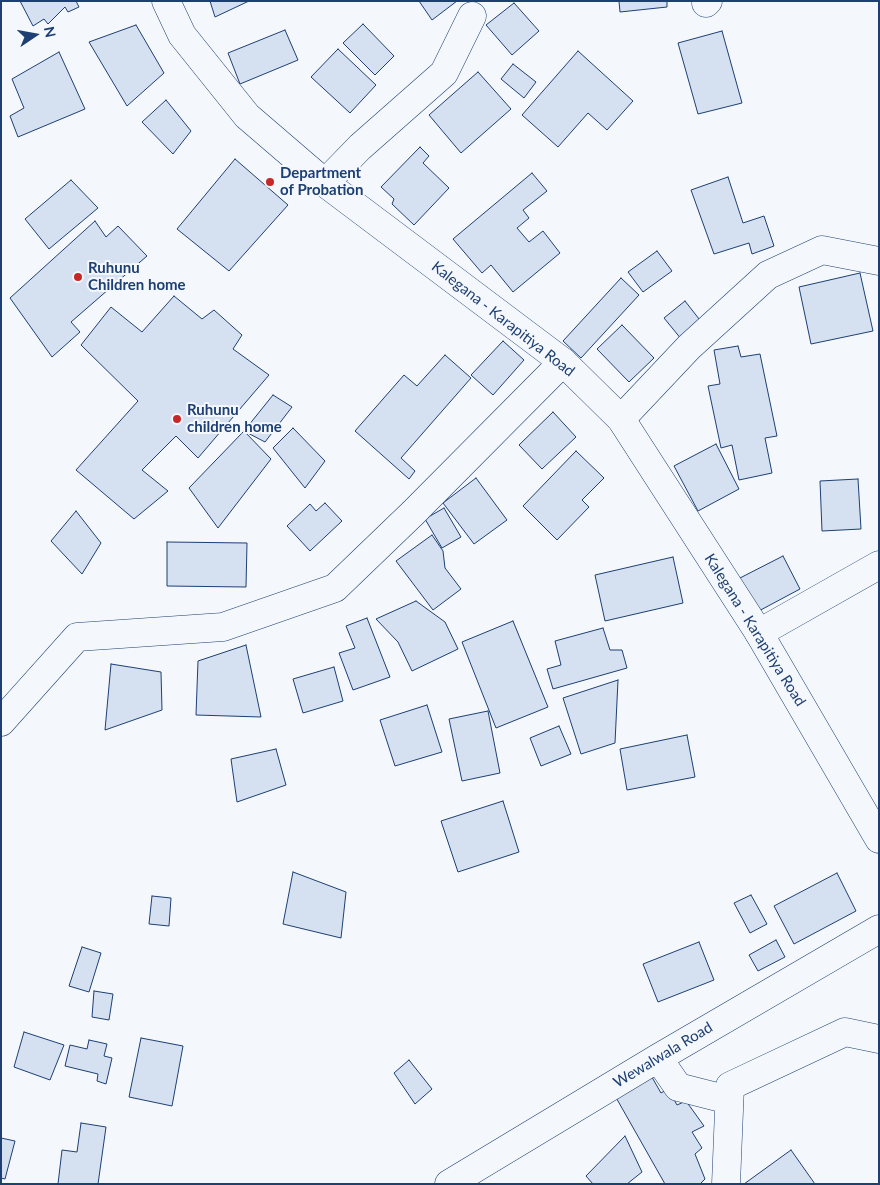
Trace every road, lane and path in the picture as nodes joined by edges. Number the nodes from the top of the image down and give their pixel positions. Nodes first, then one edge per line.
1 (166, 1) edge
2 (472, 16) dead end
3 (325, 183) junction
4 (879, 262) edge
5 (563, 362) junction
6 (621, 418) junction
7 (879, 565) edge
8 (759, 633) junction
9 (1, 722) edge
10 (879, 839) edge
11 (879, 929) edge
12 (879, 1039) edge
13 (658, 1058) junction
14 (729, 1100) junction
15 (449, 1184) edge
16 (726, 1184) edge

1 - 3 street, Kalegana - Karapitiya Road
2 - 3 street
3 - 5 street, Kalegana - Karapitiya Road
4 - 6 street
5 - 6 street, Kalegana - Karapitiya Road
5 - 9 street
6 - 8 street, Kalegana - Karapitiya Road
7 - 8 street
8 - 10 street, Kalegana - Karapitiya Road
11 - 13 street, Wewalwala Road
12 - 14 street
13 - 14 street
13 - 15 street, Wewalwala Road
14 - 16 street

